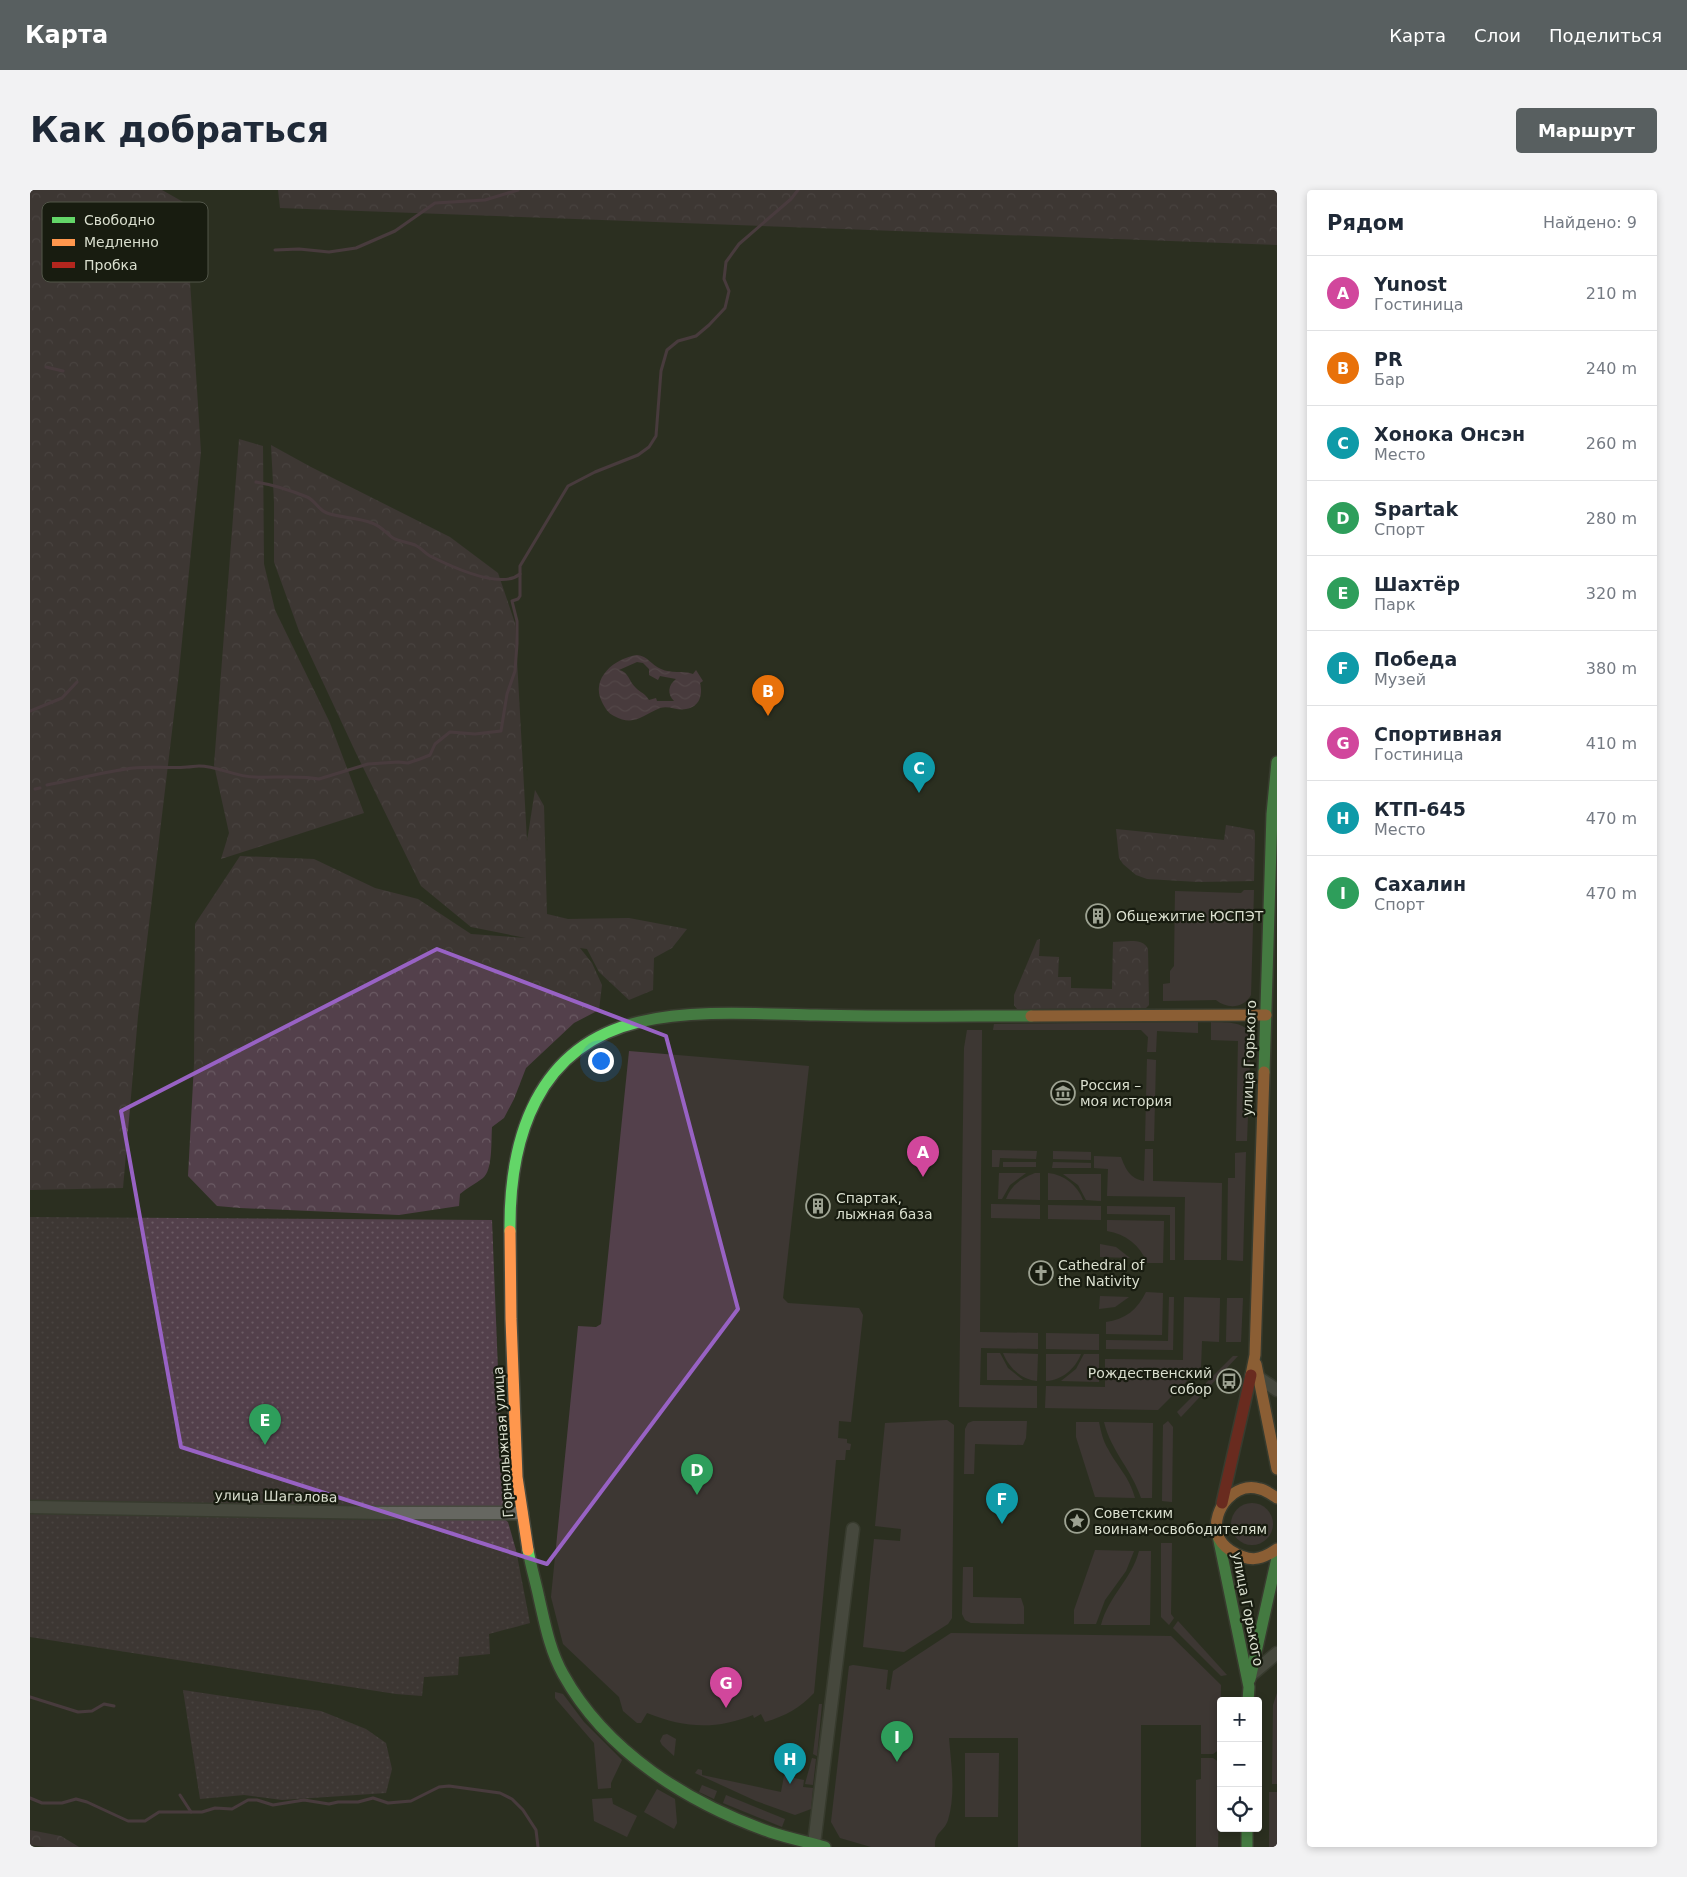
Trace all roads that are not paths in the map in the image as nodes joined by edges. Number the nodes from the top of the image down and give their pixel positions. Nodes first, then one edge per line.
1 (1277, 762) edge
2 (1266, 1015) junction
3 (1255, 1355) junction
4 (1259, 1378) junction
5 (1277, 1390) edge
6 (1277, 1469) edge
7 (1277, 1498) edge
8 (1222, 1503) junction
9 (30, 1507) edge
10 (522, 1513) junction
11 (853, 1528) dead end
12 (1218, 1536) junction
13 (1277, 1548) edge
14 (1277, 1558) edge
15 (1277, 1653) edge
16 (1250, 1681) junction
17 (1248, 1697) edge
18 (1247, 1832) edge
19 (819, 1846) edge
20 (1247, 1847) edge

1 - 2 street, улица Горького
2 - 3 street, улица Горького
2 - 10 street, Горнолыжная улица
3 - 4 street, улица Горького
3 - 8 street, улица Горького
4 - 5 street
4 - 6 street, улица Горького
7 - 8 street
8 - 12 street, улица Горького
9 - 10 street, улица Шагалова
10 - 19 street, Горнолыжная улица
11 - 19 street
12 - 13 street
12 - 16 street, улица Горького
14 - 16 street, улица Горького
15 - 16 street
16 - 17 street, улица Горького
18 - 20 street

